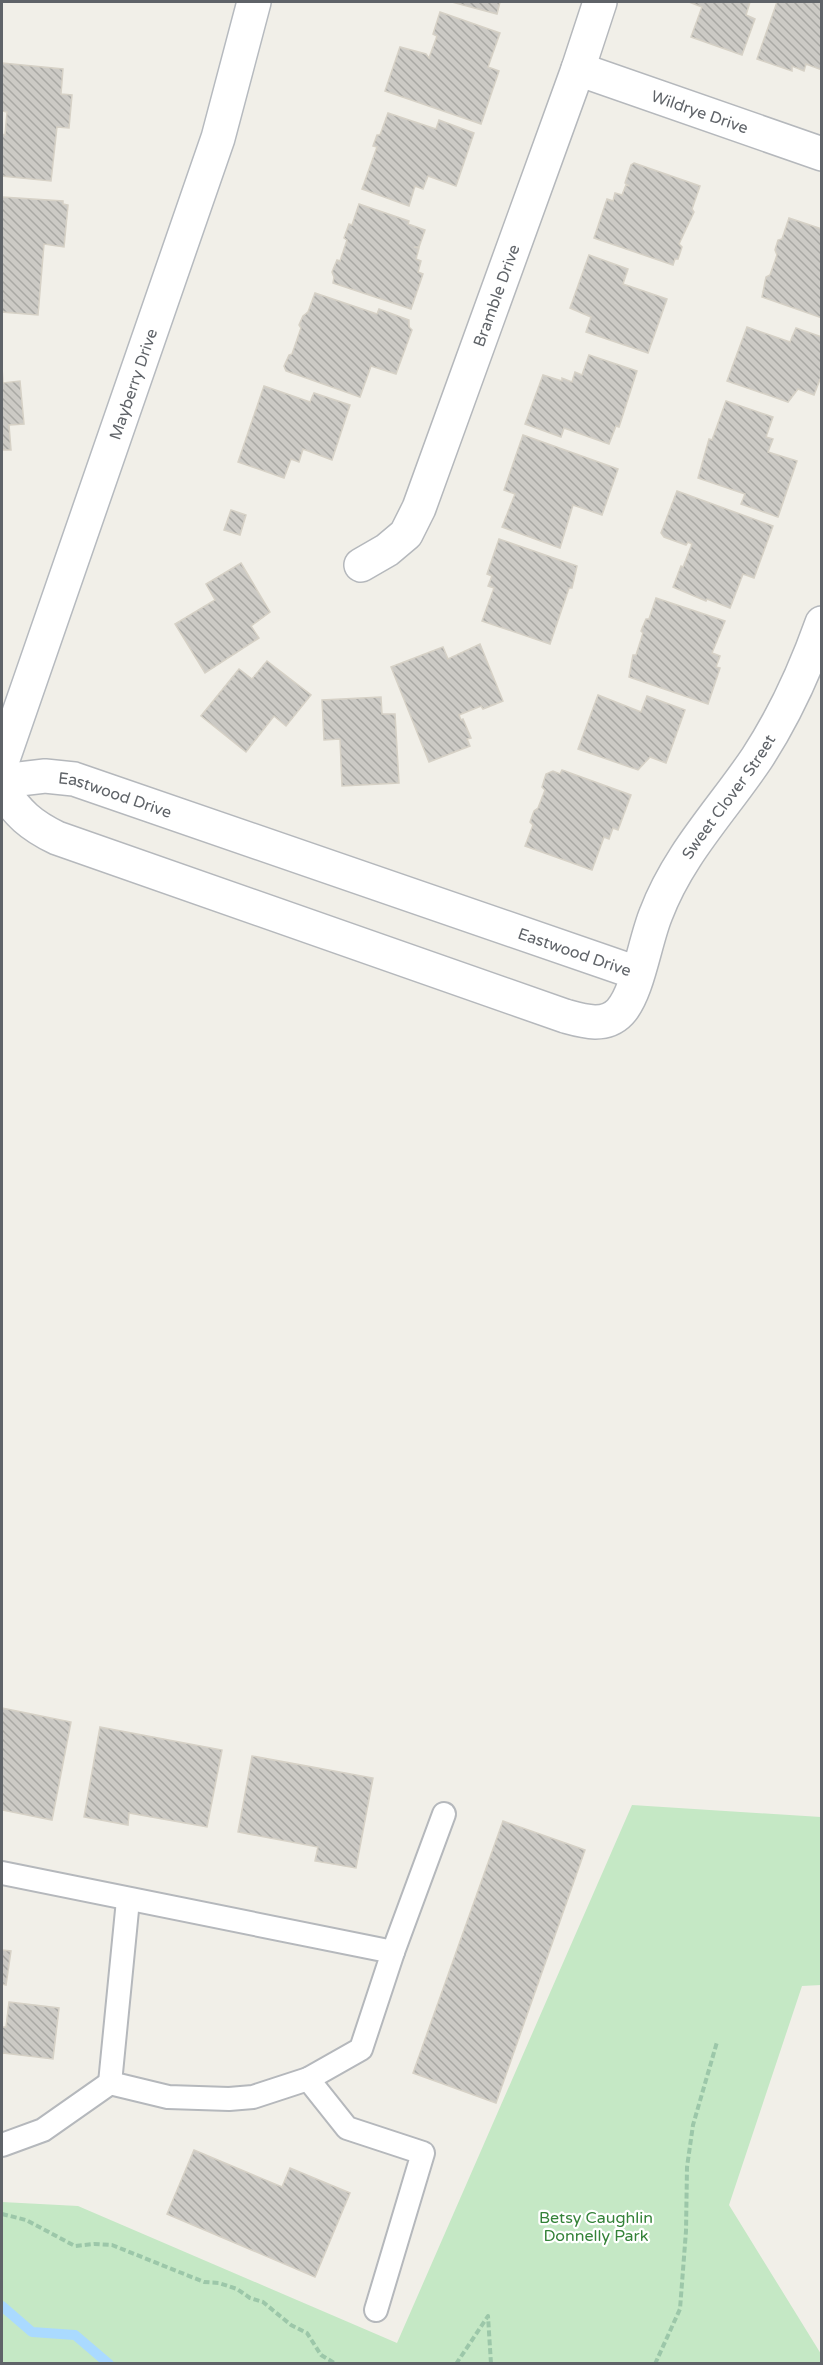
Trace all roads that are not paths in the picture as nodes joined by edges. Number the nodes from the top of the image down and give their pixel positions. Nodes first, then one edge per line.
1 (254, 2) edge
2 (600, 2) edge
3 (578, 69) junction
4 (822, 154) edge
5 (361, 566) dead end
6 (820, 635) edge
7 (2, 762) edge
8 (2, 781) edge
9 (2, 790) edge
10 (637, 973) junction
11 (444, 1815) dead end
12 (2, 1873) edge
13 (128, 1900) junction
14 (393, 1952) junction
15 (308, 2079) junction
16 (110, 2083) junction
17 (2, 2145) edge
18 (375, 2310) dead end

1 - 7 street, Mayberry Drive
2 - 3 street, Bramble Drive
3 - 4 street, Wildrye Drive
3 - 5 street, Bramble Drive
6 - 10 street, Sweet Clover Street
8 - 10 street, Eastwood Drive
9 - 10 street, Eastwood Drive
11 - 14 lane
12 - 13 lane
13 - 14 lane
13 - 16 lane
14 - 15 lane
15 - 16 lane
15 - 18 lane
16 - 17 lane

